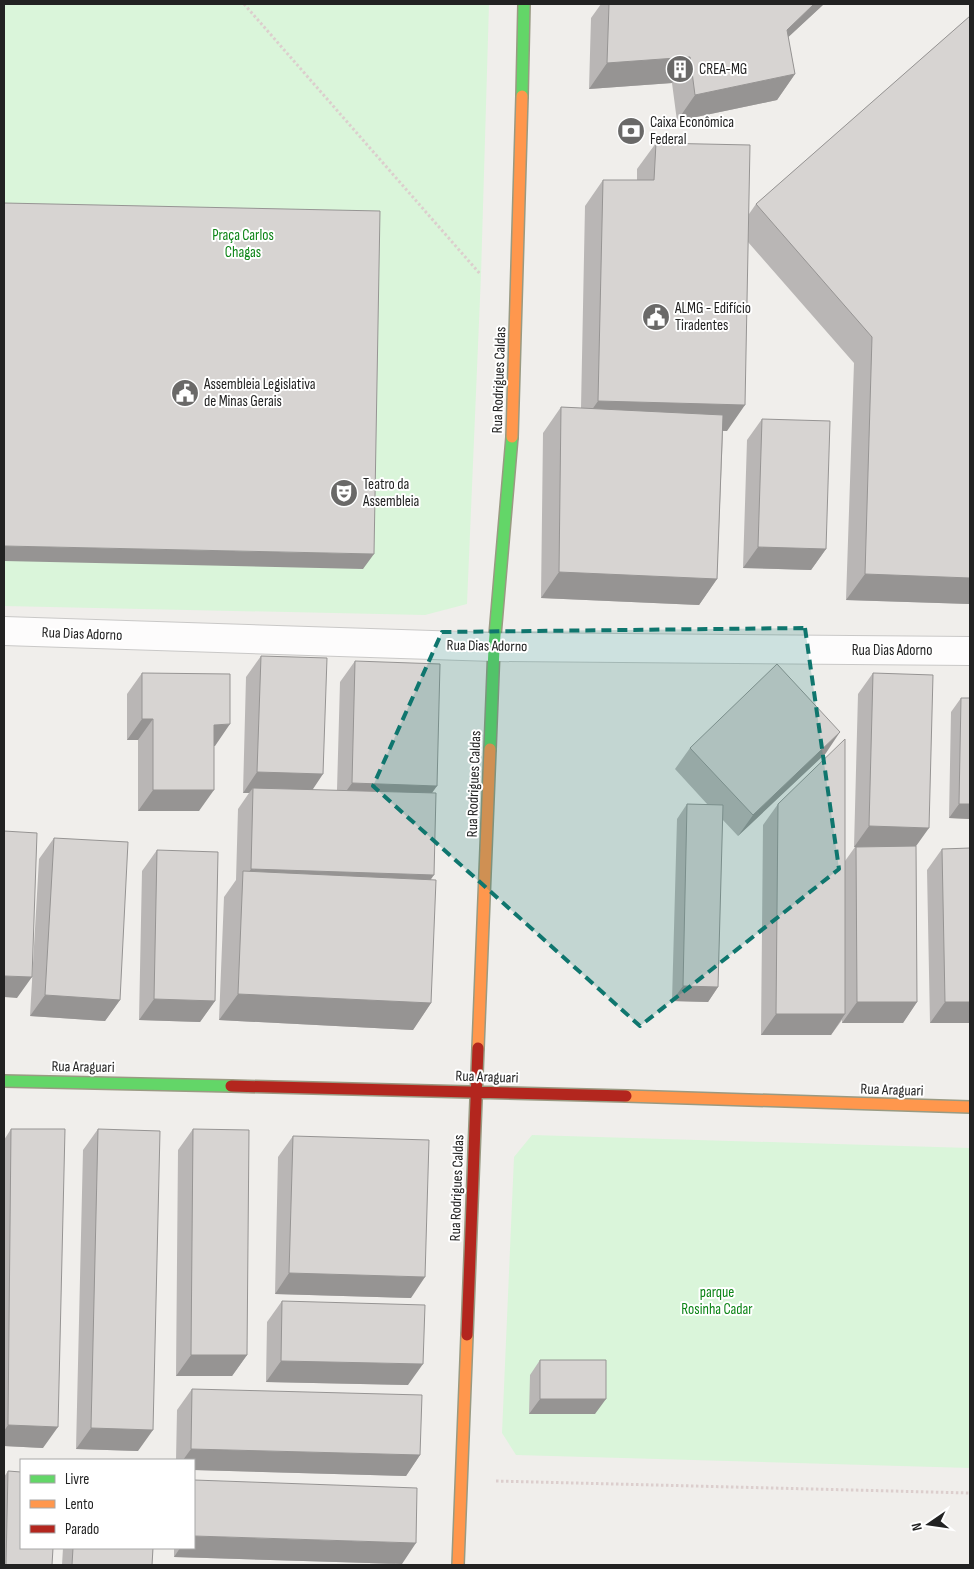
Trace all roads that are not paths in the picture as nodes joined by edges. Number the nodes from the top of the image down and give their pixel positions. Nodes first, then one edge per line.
1 (524, 4) edge
2 (4, 631) edge
3 (494, 647) junction
4 (970, 651) edge
5 (4, 1081) edge
6 (476, 1091) junction
7 (970, 1107) edge
8 (458, 1565) edge

1 - 3 street, Rua Rodrigues Caldas
2 - 3 street, Rua Dias Adorno
3 - 4 street, Rua Dias Adorno
3 - 6 street, Rua Rodrigues Caldas
5 - 6 street, Rua Araguari
6 - 7 street, Rua Araguari
6 - 8 street, Rua Rodrigues Caldas

